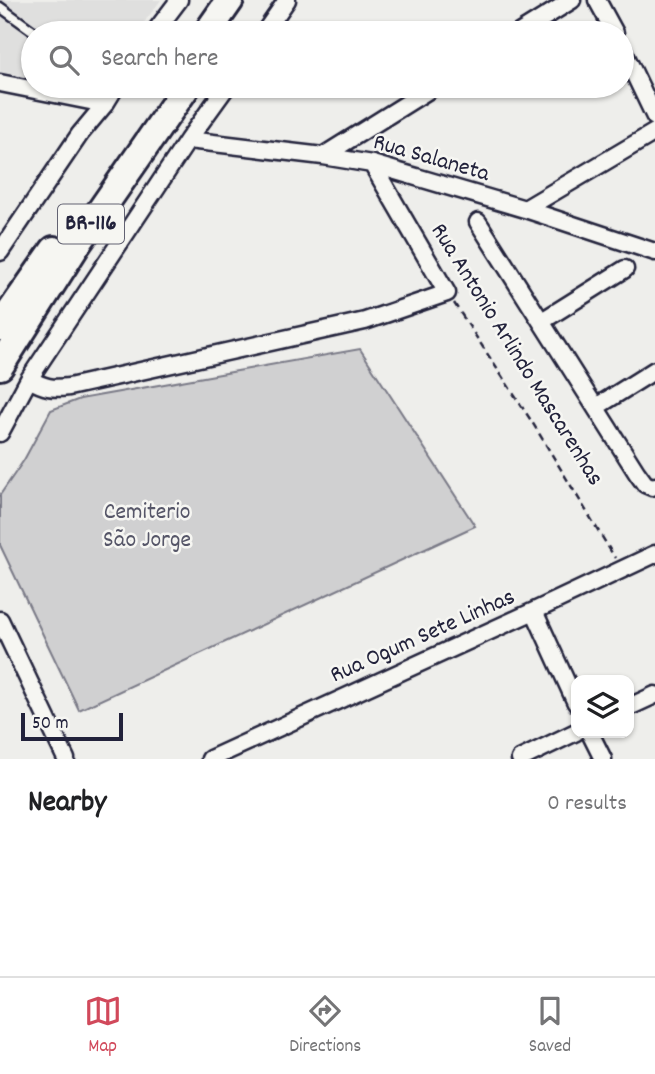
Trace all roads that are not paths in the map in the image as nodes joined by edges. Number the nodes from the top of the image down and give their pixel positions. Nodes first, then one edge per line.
1 (178, 0) edge
2 (230, 0) edge
3 (247, 0) edge
4 (287, 0) edge
5 (572, 0) edge
6 (597, 0) edge
7 (0, 7) edge
8 (163, 21) edge
9 (215, 21) edge
10 (232, 21) edge
11 (272, 21) edge
12 (538, 21) edge
13 (608, 21) edge
14 (21, 22) edge
15 (634, 73) edge
16 (0, 83) edge
17 (21, 87) edge
18 (75, 98) edge
19 (109, 98) edge
20 (161, 98) edge
21 (179, 98) edge
22 (218, 98) edge
23 (416, 98) edge
24 (105, 104) junction
25 (655, 117) edge
26 (655, 132) edge
27 (188, 140) junction
28 (323, 156) junction
29 (372, 164) junction
30 (525, 209) junction
31 (478, 222) dead end
32 (655, 252) edge
33 (0, 253) edge
34 (625, 269) dead end
35 (542, 321) junction
36 (0, 327) edge
37 (0, 366) edge
38 (655, 370) edge
39 (29, 379) junction
40 (596, 407) junction
41 (0, 433) edge
42 (655, 486) edge
43 (655, 554) edge
44 (534, 611) junction
45 (0, 620) edge
46 (571, 692) edge
47 (655, 695) edge
48 (634, 705) edge
49 (571, 734) edge
50 (592, 738) edge
51 (65, 759) edge
52 (209, 759) edge
53 (520, 759) edge
54 (603, 759) edge

1 - 8 street
2 - 9 highway
3 - 10 highway
4 - 11 street
5 - 12 street
6 - 13 street
7 - 14 lane
15 - 25 street
16 - 17 street
18 - 24 street
19 - 24 street
20 - 36 highway, BR-116
21 - 37 highway, BR-116
22 - 27 street
23 - 28 street
24 - 33 street
26 - 30 street
27 - 28 street, Rua Salaneta
27 - 39 street
28 - 29 street, Rua Salaneta
29 - 30 street, Rua Salaneta
29 - 39 street, Rua Antonio Arlindo Mascarenhas
30 - 32 street, Rua Salaneta
31 - 35 street, Rua Antonio Arlindo Mascarenhas
34 - 35 street
35 - 40 street, Rua Antonio Arlindo Mascarenhas
38 - 40 street
39 - 41 street
40 - 42 street, Rua Antonio Arlindo Mascarenhas
43 - 44 street, Rua Ogum Sete Linhas
44 - 46 street
44 - 52 street, Rua Ogum Sete Linhas
45 - 51 street
47 - 48 street
49 - 53 street
50 - 54 street

